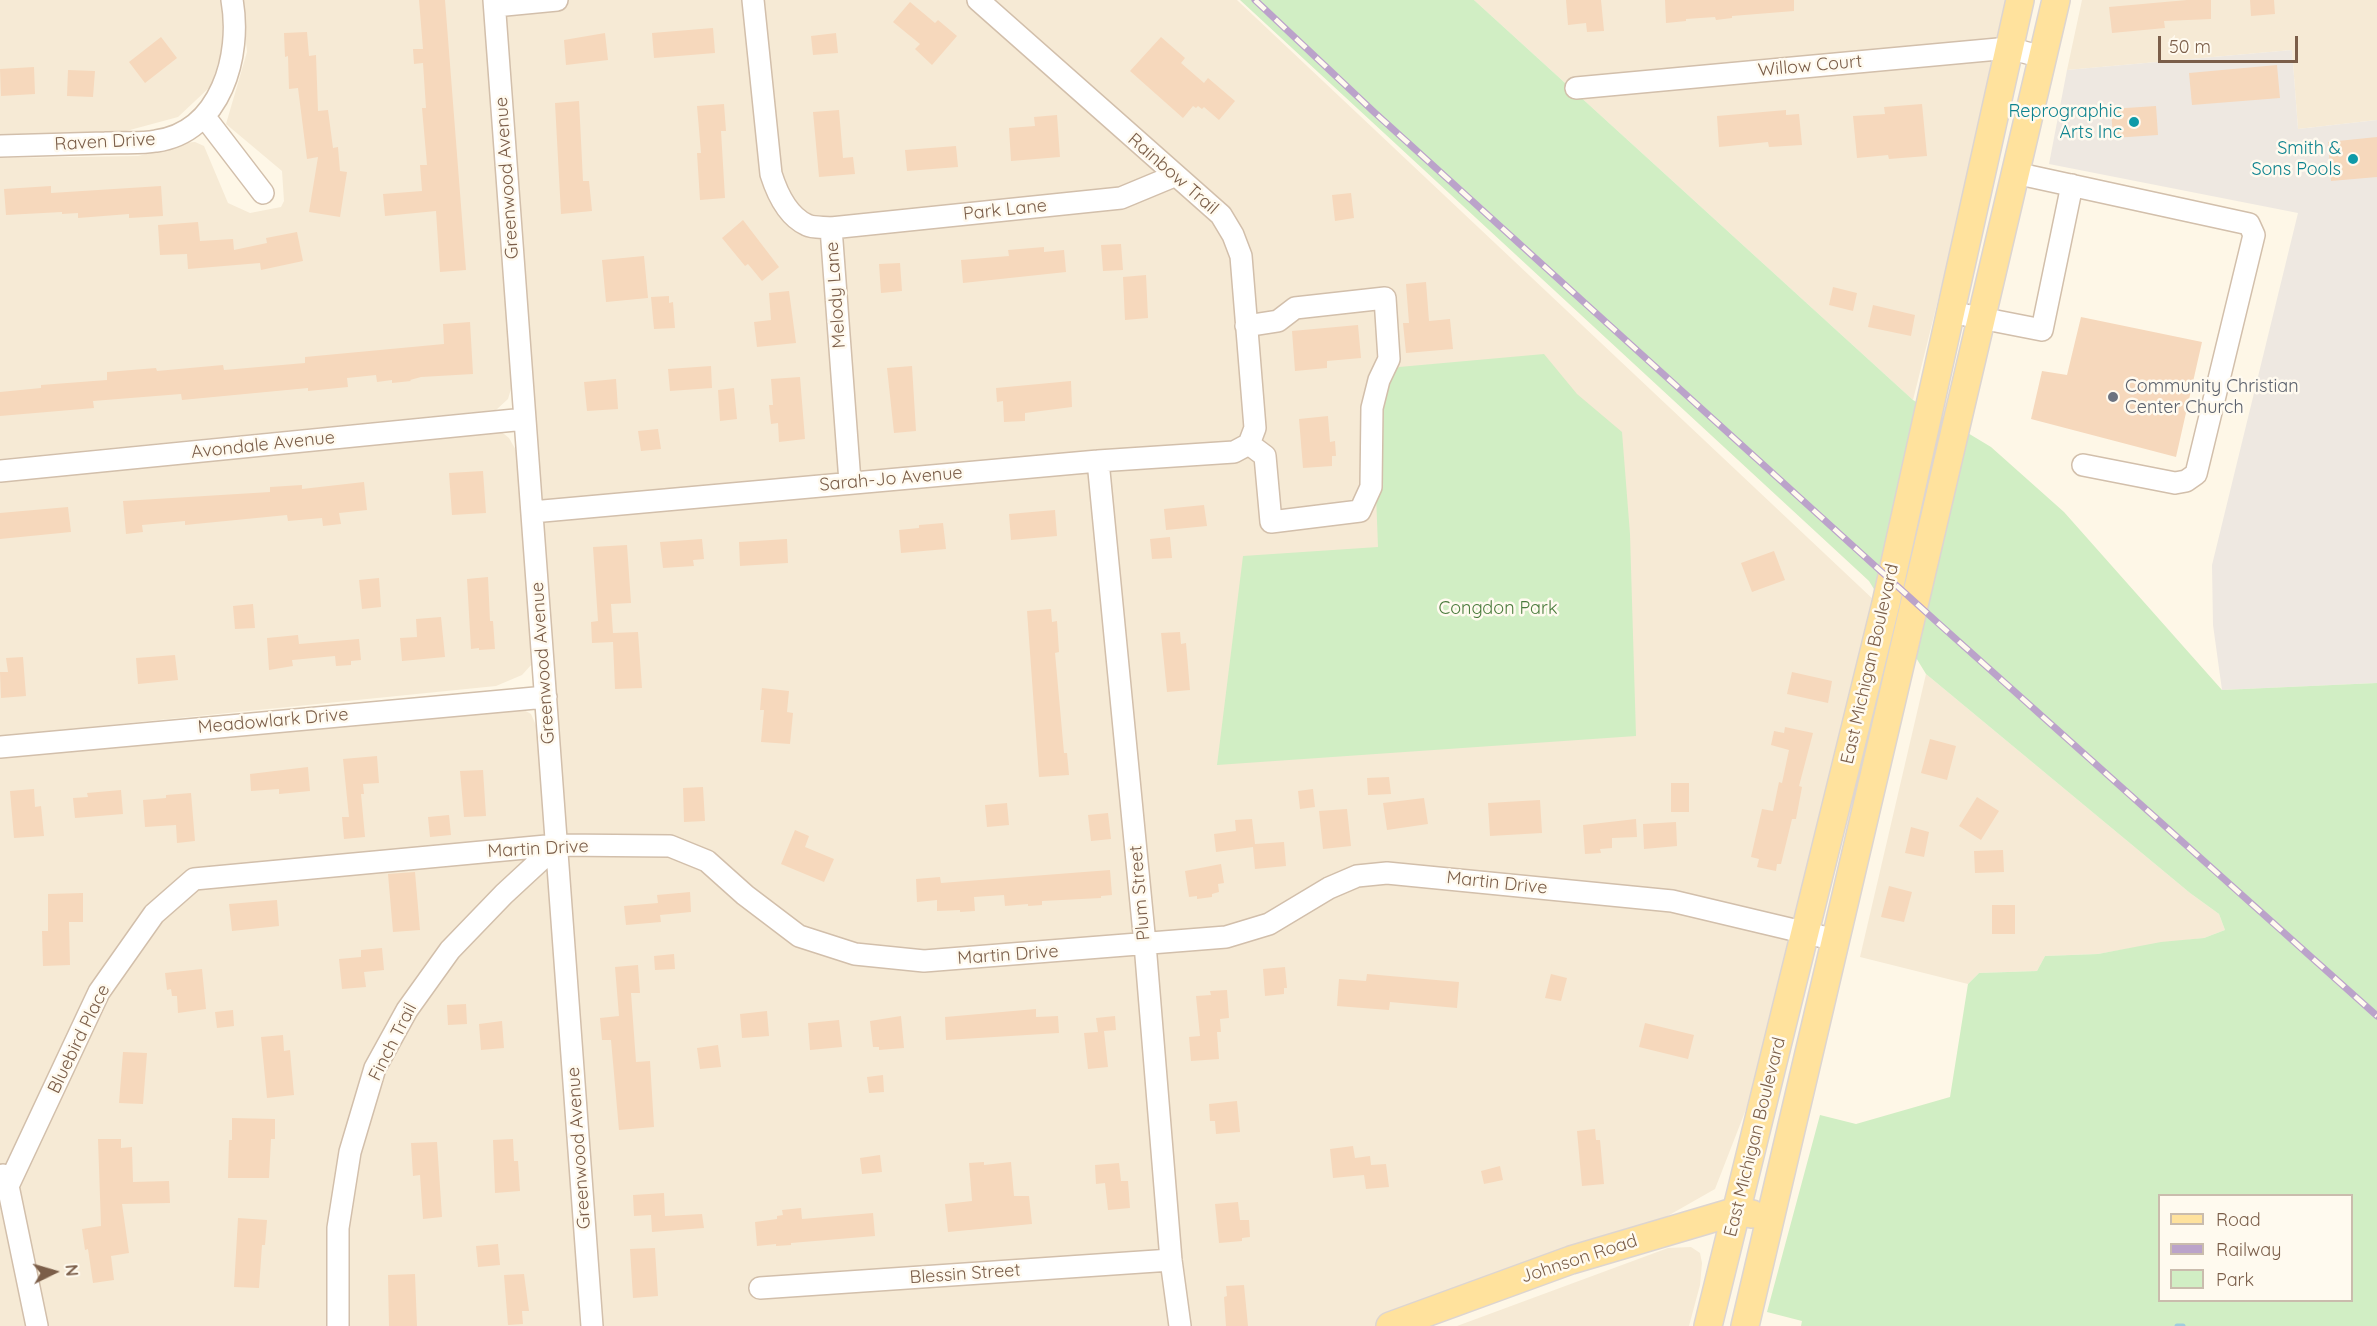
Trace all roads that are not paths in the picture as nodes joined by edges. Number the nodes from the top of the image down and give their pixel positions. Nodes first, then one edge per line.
1 (231, 0) edge
2 (557, 0) edge
3 (753, 0) edge
4 (978, 0) edge
5 (2020, 0) edge
6 (2056, 0) edge
7 (494, 3) edge
8 (2009, 48) junction
9 (2042, 57) junction
10 (1576, 88) dead end
11 (204, 116) junction
12 (0, 146) edge
13 (2015, 172) junction
14 (1174, 176) junction
15 (2072, 185) junction
16 (263, 193) dead end
17 (831, 228) junction
18 (1950, 312) junction
19 (1980, 318) junction
20 (1246, 326) junction
21 (525, 419) junction
22 (1249, 444) junction
23 (1098, 461) junction
24 (2083, 465) dead end
25 (0, 471) edge
26 (850, 482) junction
27 (532, 512) junction
28 (546, 696) junction
29 (0, 747) edge
30 (556, 845) junction
31 (194, 879) joint
32 (1806, 931) junction
33 (1836, 939) junction
34 (1145, 945) junction
35 (4, 1178) edge
36 (1737, 1211) junction
37 (1771, 1218) junction
38 (1171, 1260) junction
39 (760, 1288) dead end
40 (37, 1326) edge
41 (338, 1326) edge
42 (592, 1326) edge
43 (1180, 1326) edge
44 (1390, 1326) edge
45 (1708, 1326) edge
46 (1745, 1326) edge

1 - 11 street
2 - 7 street
3 - 17 street, Melody Lane
4 - 14 street, Rainbow Trail
5 - 8 main road, East Michigan Boulevard
6 - 9 main road, East Michigan Boulevard
7 - 21 street, Greenwood Avenue
8 - 9 street, Willow Court
8 - 10 street, Willow Court
8 - 18 main road, East Michigan Boulevard
9 - 13 main road, East Michigan Boulevard
11 - 12 street, Raven Drive
11 - 16 street
13 - 15 street
13 - 19 main road, East Michigan Boulevard
14 - 17 street, Park Lane
14 - 20 street, Rainbow Trail
15 - 19 street
15 - 24 street
17 - 26 street, Melody Lane
18 - 19 street
18 - 32 main road, East Michigan Boulevard
19 - 33 main road, East Michigan Boulevard
20 - 22 street, Rainbow Trail
20 - 22 street
21 - 25 street, Avondale Avenue
21 - 27 street, Greenwood Avenue
22 - 23 street, Sarah-Jo Avenue
23 - 26 street, Sarah-Jo Avenue
23 - 34 street, Plum Street
26 - 27 street, Sarah-Jo Avenue
27 - 28 street, Greenwood Avenue
28 - 29 street, Meadowlark Drive
28 - 30 street, Greenwood Avenue
30 - 31 street, Martin Drive
30 - 34 street, Martin Drive
30 - 41 street, Finch Trail
30 - 42 street, Greenwood Avenue
31 - 35 street, Bluebird Place
32 - 33 street, Martin Drive
32 - 34 street, Martin Drive
32 - 36 main road, East Michigan Boulevard
33 - 37 main road, East Michigan Boulevard
34 - 38 street, Plum Street
35 - 40 street
36 - 37 main road, Johnson Road
36 - 44 main road, Johnson Road
36 - 45 main road, East Michigan Boulevard
37 - 46 main road, East Michigan Boulevard
38 - 39 street, Blessin Street
38 - 43 street, Plum Street

